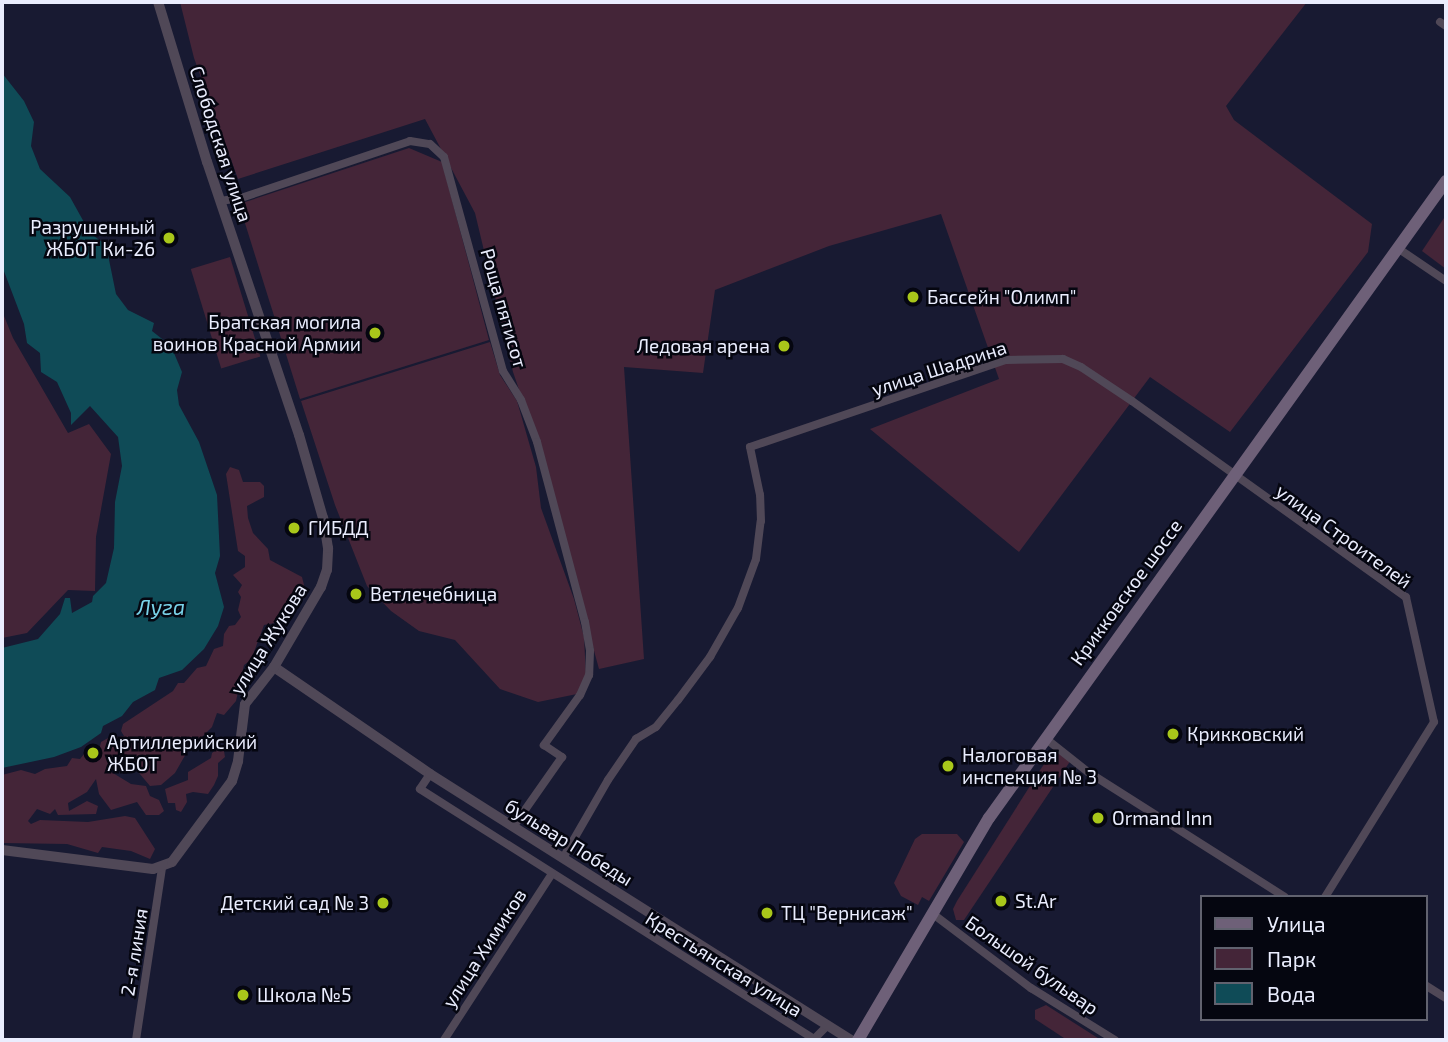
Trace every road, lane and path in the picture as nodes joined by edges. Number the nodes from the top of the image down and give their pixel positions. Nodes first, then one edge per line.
1 (158, 2) edge
2 (1446, 181) edge
3 (1446, 191) edge
4 (220, 201) junction
5 (1401, 251) junction
6 (1446, 281) edge
7 (267, 334) joint
8 (1236, 477) junction
9 (274, 667) junction
10 (1047, 740) junction
11 (430, 774) junction
12 (513, 827) junction
13 (2, 850) edge
14 (563, 858) junction
15 (162, 868) junction
16 (552, 873) junction
17 (1282, 895) edge
18 (1326, 895) edge
19 (936, 917) junction
20 (1427, 986) edge
21 (1446, 998) edge
22 (826, 1027) junction
23 (136, 1040) edge
24 (444, 1040) edge
25 (814, 1040) edge
26 (850, 1040) edge
27 (858, 1040) edge
28 (867, 1040) edge
29 (1115, 1040) edge

1 - 4 street, Слободская улица
2 - 5 main road, Крикковское шоссе
3 - 5 main road
4 - 7 street, Слободская улица
4 - 12 street, Роща пятисот
5 - 6 street
5 - 8 main road, Крикковское шоссе
7 - 9 street, улица Жукова
8 - 10 main road, Крикковское шоссе
8 - 14 street, улица Шадрина
8 - 18 street, улица Строителей
9 - 11 street, бульвар Победы
9 - 15 street, улица Жукова
10 - 17 street
10 - 19 main road, Крикковское шоссе
11 - 12 street, бульвар Победы
11 - 16 street, Крестьянская улица
12 - 14 street, бульвар Победы
13 - 15 street
14 - 22 street, бульвар Победы
15 - 23 street, 2-я линия
16 - 24 street, улица Химиков
16 - 25 street, Крестьянская улица
19 - 27 main road, Крикковское шоссе
19 - 28 main road
19 - 29 street, Большой бульвар
20 - 21 street
22 - 25 street
22 - 26 street, бульвар Победы

